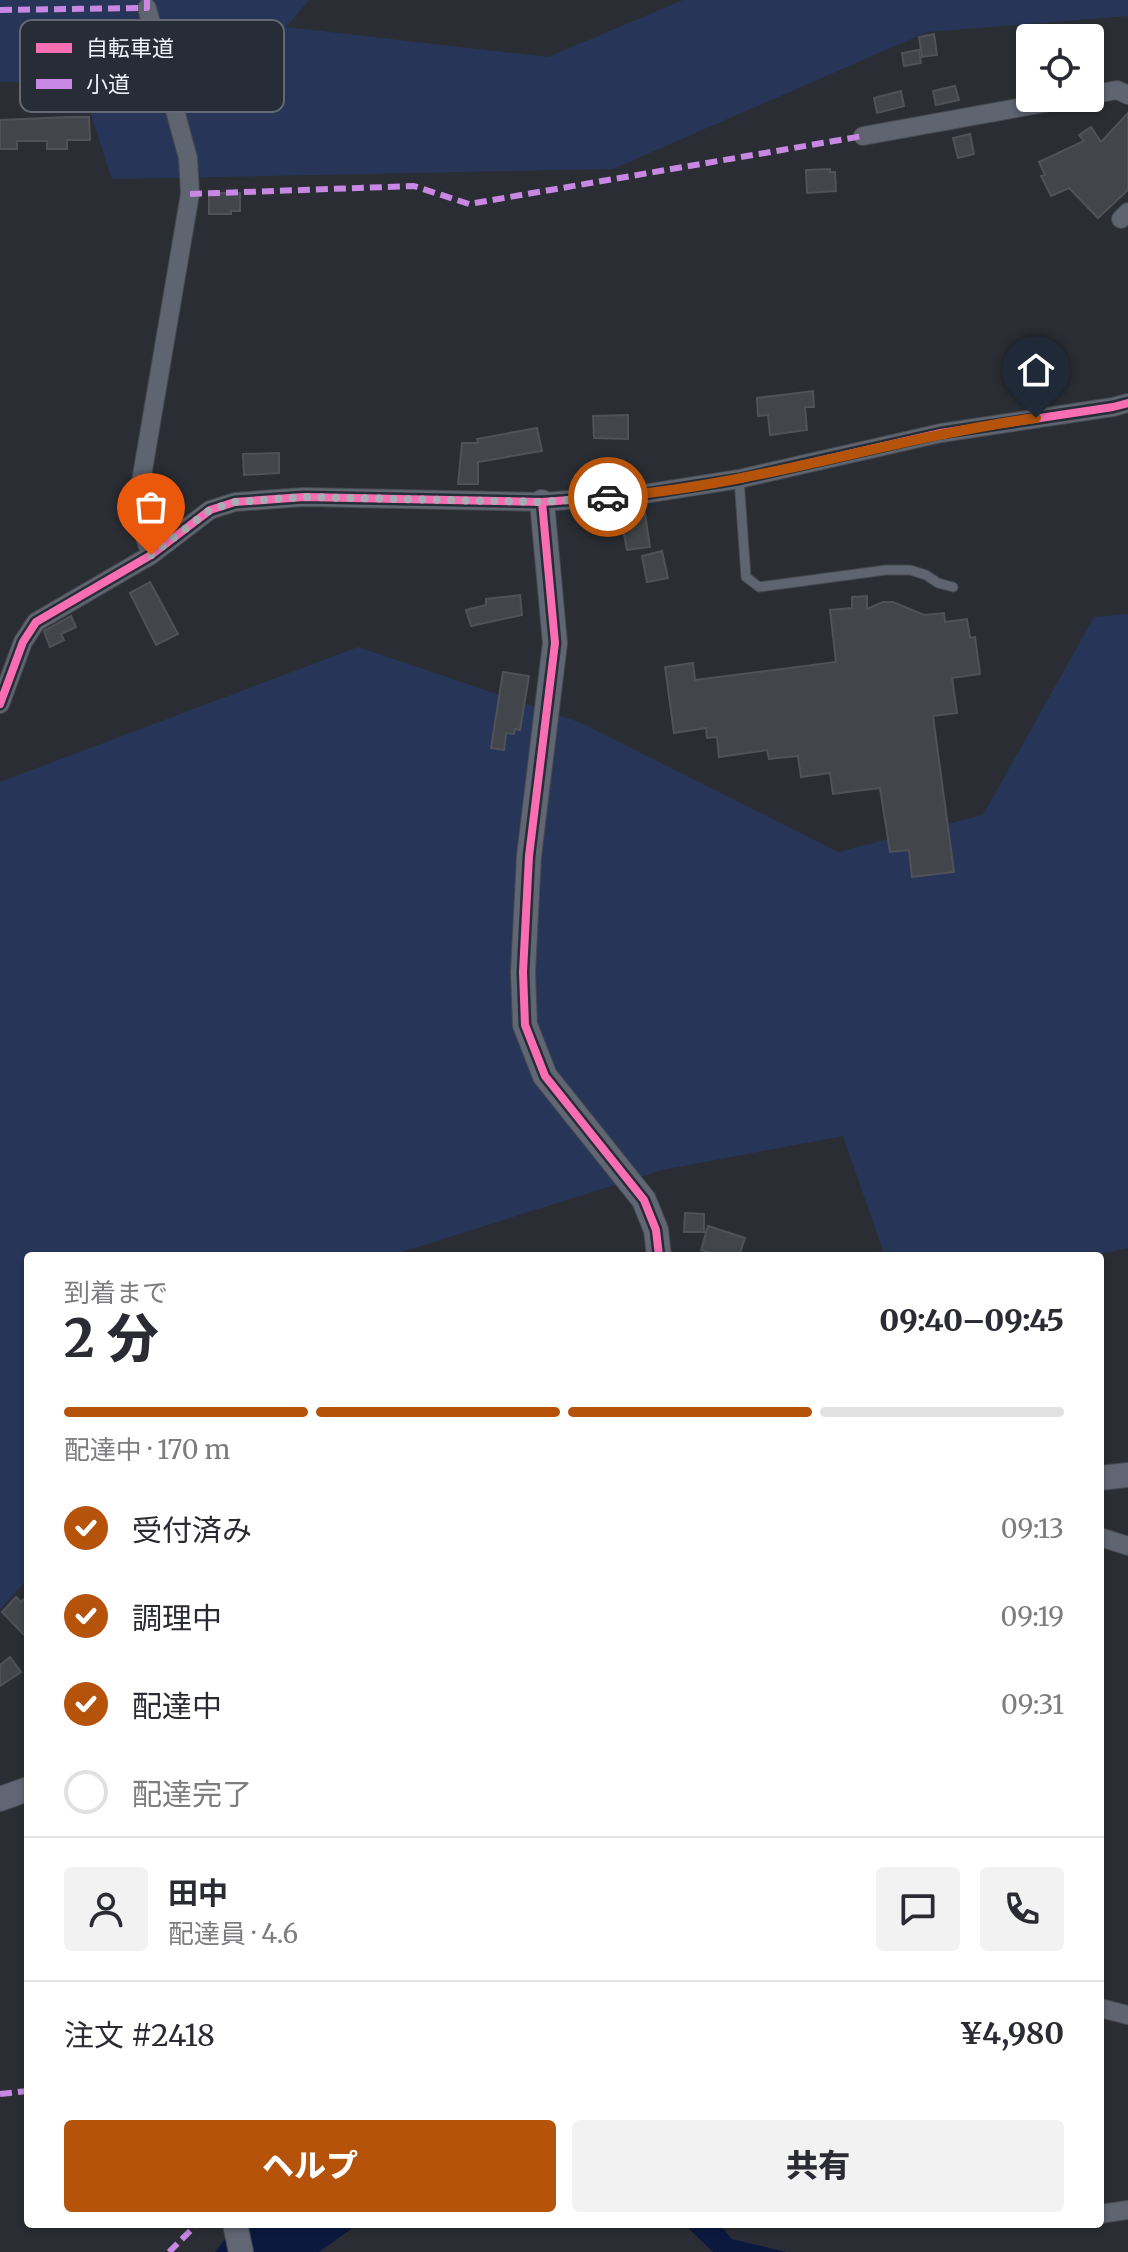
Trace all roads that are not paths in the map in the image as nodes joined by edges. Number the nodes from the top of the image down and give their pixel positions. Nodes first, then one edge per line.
1 (147, 8) dead end
2 (150, 20) edge
3 (1104, 92) edge
4 (1128, 95) edge
5 (1016, 108) edge
6 (175, 112) edge
7 (863, 136) dead end
8 (1128, 403) edge
9 (739, 479) junction
10 (542, 502) junction
11 (151, 555) junction
12 (953, 587) dead end
13 (0, 704) edge
14 (659, 1252) edge
15 (1128, 1475) edge
16 (1104, 1478) edge
17 (1104, 1538) edge
18 (1128, 1546) edge
19 (24, 1790) edge
20 (0, 1799) edge
21 (1104, 2009) edge
22 (1128, 2015) edge
23 (1128, 2210) edge
24 (1104, 2213) edge
25 (236, 2228) edge
26 (241, 2252) edge

1 - 2 street
3 - 4 street
5 - 7 street
6 - 11 street
8 - 9 street
9 - 10 street
9 - 12 lane
10 - 11 street
10 - 14 street
11 - 13 street
15 - 16 street
17 - 18 street
19 - 20 street
21 - 22 street
23 - 24 street
25 - 26 street

